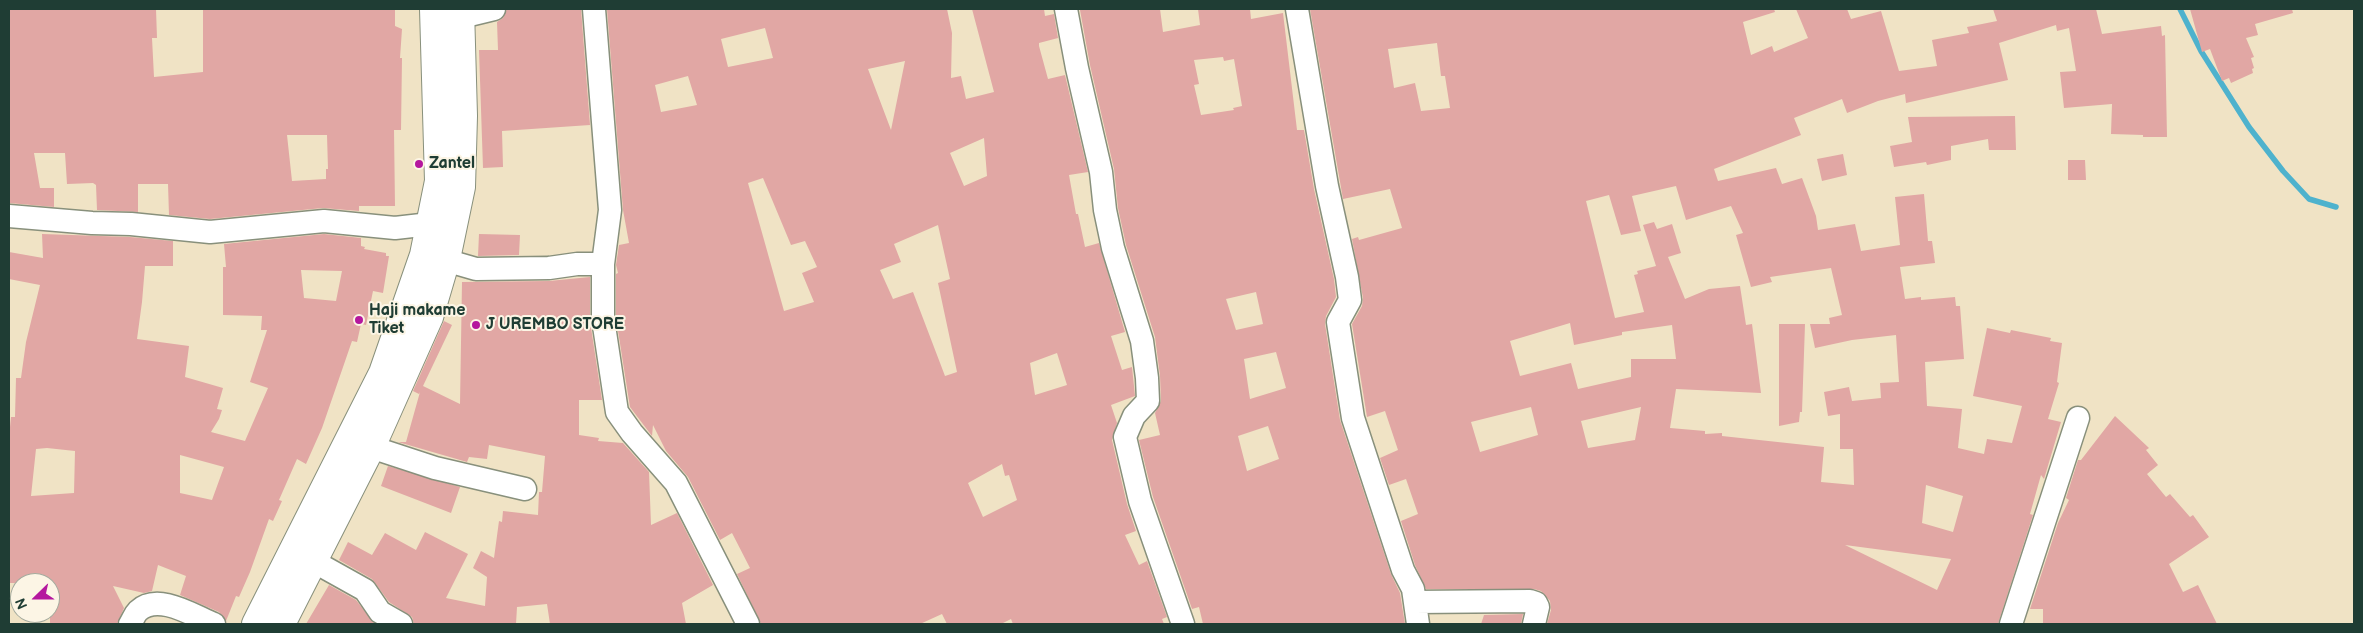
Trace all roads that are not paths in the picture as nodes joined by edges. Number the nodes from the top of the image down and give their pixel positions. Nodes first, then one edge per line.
1 (434, 9) edge
2 (494, 9) edge
3 (594, 9) edge
4 (1066, 9) edge
5 (1297, 9) edge
6 (461, 13) edge
7 (9, 216) edge
8 (430, 224) junction
9 (435, 257) junction
10 (603, 264) junction
11 (2078, 418) dead end
12 (371, 447) junction
13 (525, 490) dead end
14 (313, 561) junction
15 (1415, 602) junction
16 (130, 624) edge
17 (214, 624) edge
18 (256, 624) edge
19 (281, 624) edge
20 (402, 624) edge
21 (748, 624) edge
22 (1183, 624) edge
23 (1418, 624) edge
24 (1534, 624) edge
25 (2011, 624) edge

1 - 8 main road
2 - 6 street
3 - 10 street
4 - 22 street
5 - 15 street
6 - 9 main road
7 - 8 street
8 - 9 main road
9 - 10 street
9 - 12 main road
9 - 18 main road
10 - 21 street
11 - 25 street
12 - 13 street
12 - 14 main road
14 - 19 main road
14 - 20 street
15 - 23 street
15 - 24 street
16 - 17 street

